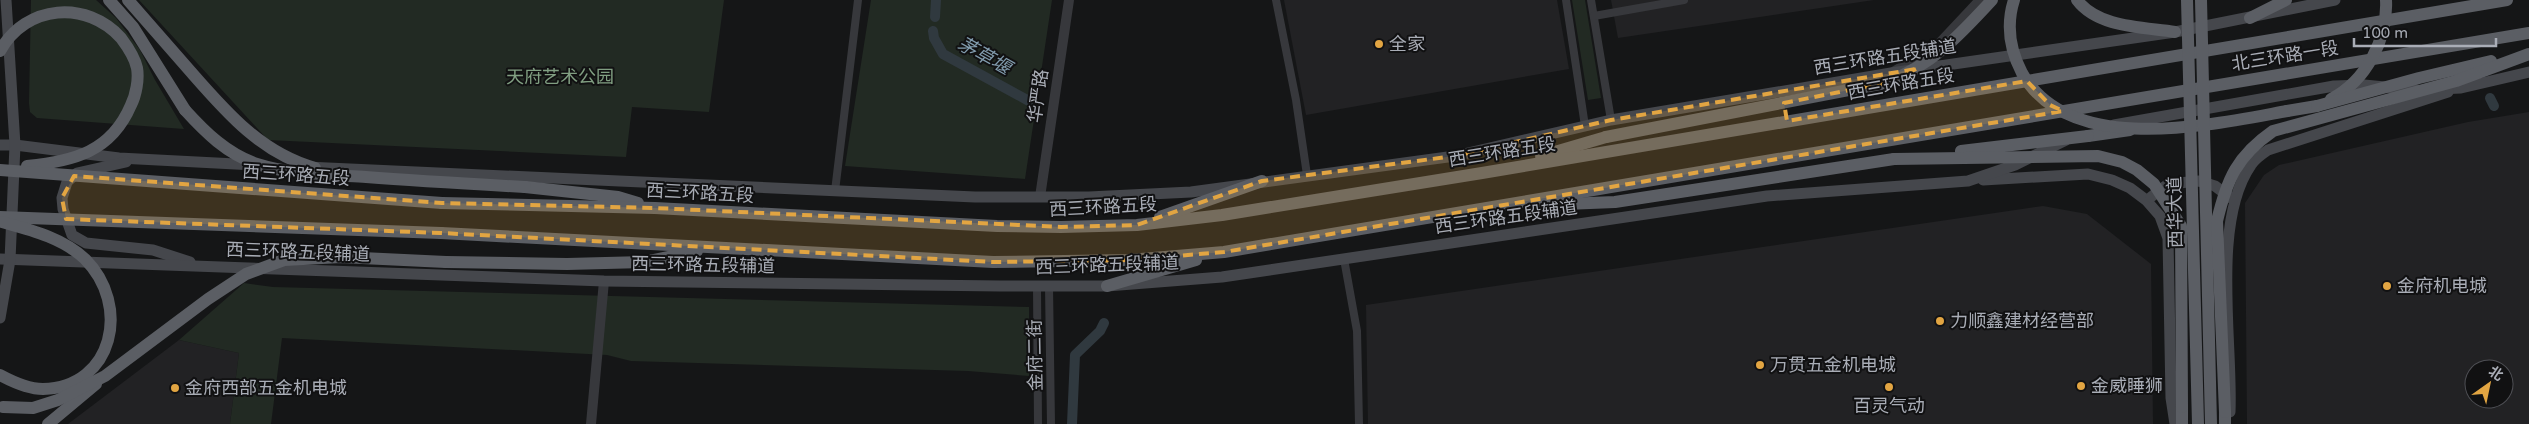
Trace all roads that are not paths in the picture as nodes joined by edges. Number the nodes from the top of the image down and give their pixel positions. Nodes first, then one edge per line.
1 (6, 0) edge
2 (109, 0) edge
3 (128, 0) edge
4 (858, 0) edge
5 (1069, 0) edge
6 (1276, 0) edge
7 (1566, 0) edge
8 (1592, 0) edge
9 (1684, 0) edge
10 (1980, 0) edge
11 (1992, 0) edge
12 (2014, 0) edge
13 (2078, 0) edge
14 (2187, 0) edge
15 (2200, 0) edge
16 (2286, 0) edge
17 (2335, 0) edge
18 (2386, 0) edge
19 (2506, 0) edge
20 (1594, 16) junction
21 (2250, 18) junction
22 (2175, 32) junction
23 (2529, 33) edge
24 (0, 51) edge
25 (2195, 52) joint
26 (2529, 53) edge
27 (2529, 72) edge
28 (1891, 73) junction
29 (2461, 88) junction
30 (2317, 106) junction
31 (1611, 120) junction
32 (1585, 126) junction
33 (2146, 128) junction
34 (0, 145) edge
35 (16, 145) junction
36 (142, 159) junction
37 (1894, 159) junction
38 (0, 170) edge
39 (1482, 173) junction
40 (1307, 175) junction
41 (344, 176) junction
42 (1968, 181) junction
43 (1262, 182) junction
44 (835, 191) junction
45 (1040, 196) junction
46 (2146, 200) junction
47 (2234, 200) junction
48 (655, 208) junction
49 (1484, 208) junction
50 (0, 217) edge
51 (0, 221) edge
52 (2217, 221) junction
53 (1137, 225) junction
54 (2181, 226) junction
55 (716, 247) junction
56 (1224, 252) junction
57 (1344, 259) junction
58 (5, 260) edge
59 (203, 266) junction
60 (2194, 267) junction
61 (2207, 268) junction
62 (604, 281) junction
63 (1037, 286) junction
64 (1049, 286) junction
65 (1107, 286) junction
66 (2194, 299) junction
67 (2208, 301) junction
68 (0, 318) edge
69 (2222, 340) junction
70 (2182, 342) junction
71 (0, 375) edge
72 (105, 376) junction
73 (0, 406) edge
74 (2227, 420) edge
75 (48, 424) edge
76 (592, 424) edge
77 (1038, 424) edge
78 (1051, 424) edge
79 (1358, 424) edge
80 (2175, 424) edge
81 (2182, 424) edge
82 (2198, 424) edge
83 (2210, 424) edge

1 - 35 main road
2 - 41 highway, bridge
3 - 41 highway, bridge
4 - 44 street
5 - 45 street, 华严路
6 - 40 street
7 - 32 street
8 - 20 street
9 - 20 street
10 - 28 street
11 - 39 highway, bridge
12 - 33 highway, bridge
13 - 22 highway
14 - 60 highway, 西华大道, bridge
15 - 61 highway, 西华大道, bridge
16 - 21 highway
17 - 21 main road, 西三环路五段辅道
18 - 30 highway, bridge
19 - 25 highway, 北三环路一段
20 - 31 street
21 - 22 main road, 西三环路五段辅道
22 - 28 main road, 西三环路五段辅道
23 - 49 highway, 北三环路一段
24 - 38 highway, bridge
25 - 39 highway, 西三环路五段
26 - 30 highway, bridge
26 - 52 highway, bridge
27 - 29 main road
28 - 31 main road, 西三环路五段辅道
29 - 42 main road, 西三环路五段辅道
29 - 47 main road
30 - 33 highway, bridge
31 - 32 main road, 西三环路五段辅道
32 - 40 main road, 西三环路五段辅道
33 - 37 highway, bridge
34 - 35 main road, 西三环路五段辅道
35 - 36 main road, 西三环路五段辅道
35 - 58 main road
36 - 44 main road, 西三环路五段辅道
36 - 59 main road
37 - 49 highway
37 - 54 highway, bridge
38 - 48 highway, 西三环路五段, bridge
39 - 53 highway, 西三环路五段
40 - 43 main road, 西三环路五段辅道
41 - 48 highway, bridge
42 - 46 main road
42 - 57 main road, 西三环路五段辅道
43 - 45 main road, 西三环路五段辅道
43 - 53 highway
44 - 45 main road, 西三环路五段辅道
46 - 47 main road
46 - 80 main road
47 - 74 main road
48 - 53 highway, 西三环路五段
49 - 56 highway
50 - 55 highway, bridge
51 - 71 highway, bridge
52 - 61 highway, bridge
52 - 69 highway, bridge
54 - 60 highway, bridge
54 - 70 highway, bridge
55 - 56 highway
55 - 72 highway, bridge
56 - 65 highway
57 - 65 main road, 西三环路五段辅道
57 - 79 street
58 - 59 main road, 西三环路五段辅道
58 - 68 main road
59 - 62 main road, 西三环路五段辅道
60 - 66 highway, 西华大道, bridge
61 - 67 highway, 西华大道, bridge
62 - 63 main road, 西三环路五段辅道
62 - 76 street
63 - 64 main road, 西三环路五段辅道
63 - 77 street, 金府二街
64 - 65 main road, 西三环路五段辅道
64 - 78 street, 金府二街
66 - 70 highway, bridge
66 - 82 highway, 西华大道, bridge
67 - 69 highway, bridge
67 - 83 highway, 西华大道, bridge
69 - 74 highway, bridge
70 - 81 highway, bridge
72 - 73 highway, bridge
72 - 75 highway, bridge

